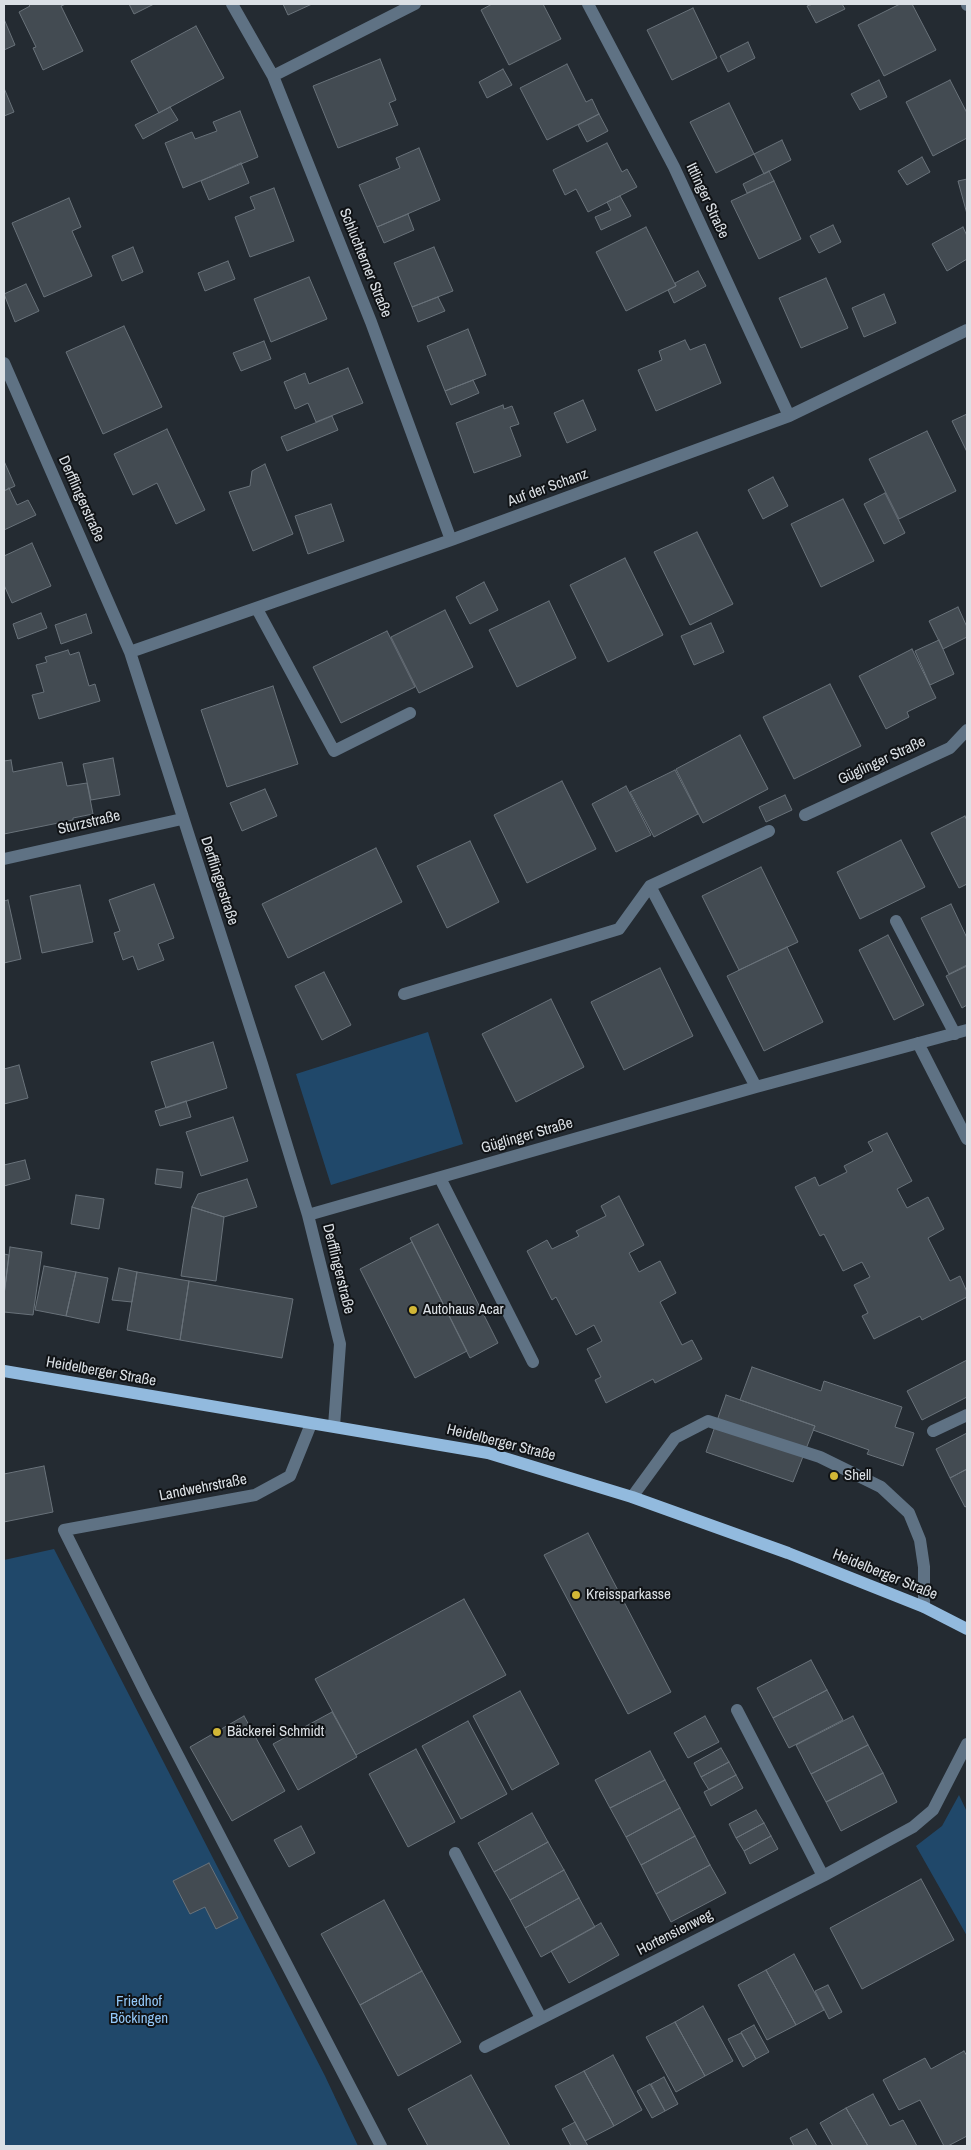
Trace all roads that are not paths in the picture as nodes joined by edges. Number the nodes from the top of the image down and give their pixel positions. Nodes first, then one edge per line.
1 (232, 4) edge
2 (415, 4) edge
3 (588, 4) edge
4 (273, 76) junction
5 (967, 330) edge
6 (4, 363) edge
7 (789, 416) junction
8 (452, 540) junction
9 (257, 609) junction
10 (130, 652) junction
11 (410, 713) dead end
12 (967, 730) edge
13 (805, 814) dead end
14 (182, 819) junction
15 (769, 831) dead end
16 (4, 859) edge
17 (650, 886) junction
18 (896, 921) dead end
19 (404, 994) dead end
20 (961, 1032) edge
21 (918, 1043) junction
22 (756, 1087) junction
23 (967, 1139) edge
24 (440, 1178) junction
25 (308, 1215) junction
26 (533, 1362) dead end
27 (4, 1371) edge
28 (967, 1414) edge
29 (312, 1424) junction
30 (334, 1426) junction
31 (933, 1431) dead end
32 (632, 1497) junction
33 (924, 1607) junction
34 (967, 1629) edge
35 (737, 1710) dead end
36 (967, 1744) edge
37 (455, 1853) dead end
38 (823, 1876) junction
39 (541, 2018) junction
40 (485, 2047) dead end
41 (381, 2146) edge

1 - 4 street, Schluchterner Straße
2 - 4 street
3 - 7 street, Ittlinger Straße
4 - 8 street, Schluchterner Straße
5 - 7 street, Auf der Schanz
6 - 10 street, Derfflingerstraße
7 - 8 street, Auf der Schanz
8 - 9 street, Auf der Schanz
9 - 10 street, Auf der Schanz
9 - 11 street
10 - 14 street, Derfflingerstraße
12 - 13 street, Güglinger Straße
14 - 16 street, Sturzstraße
14 - 25 street, Derfflingerstraße
15 - 17 street
17 - 19 street
17 - 22 street
18 - 20 street
20 - 21 street, Güglinger Straße
21 - 22 street, Güglinger Straße
21 - 23 street
22 - 24 street, Güglinger Straße
24 - 25 street, Güglinger Straße
24 - 26 street
25 - 30 street, Derfflingerstraße
27 - 29 main road, Heidelberger Straße
28 - 31 street
29 - 30 main road, Heidelberger Straße
29 - 41 street, Landwehrstraße
30 - 32 main road, Heidelberger Straße
32 - 33 main road, Heidelberger Straße
32 - 33 street
33 - 34 main road, Heidelberger Straße
35 - 38 street
36 - 38 street, Hortensienweg
37 - 39 street
38 - 39 street, Hortensienweg
39 - 40 street, Hortensienweg

